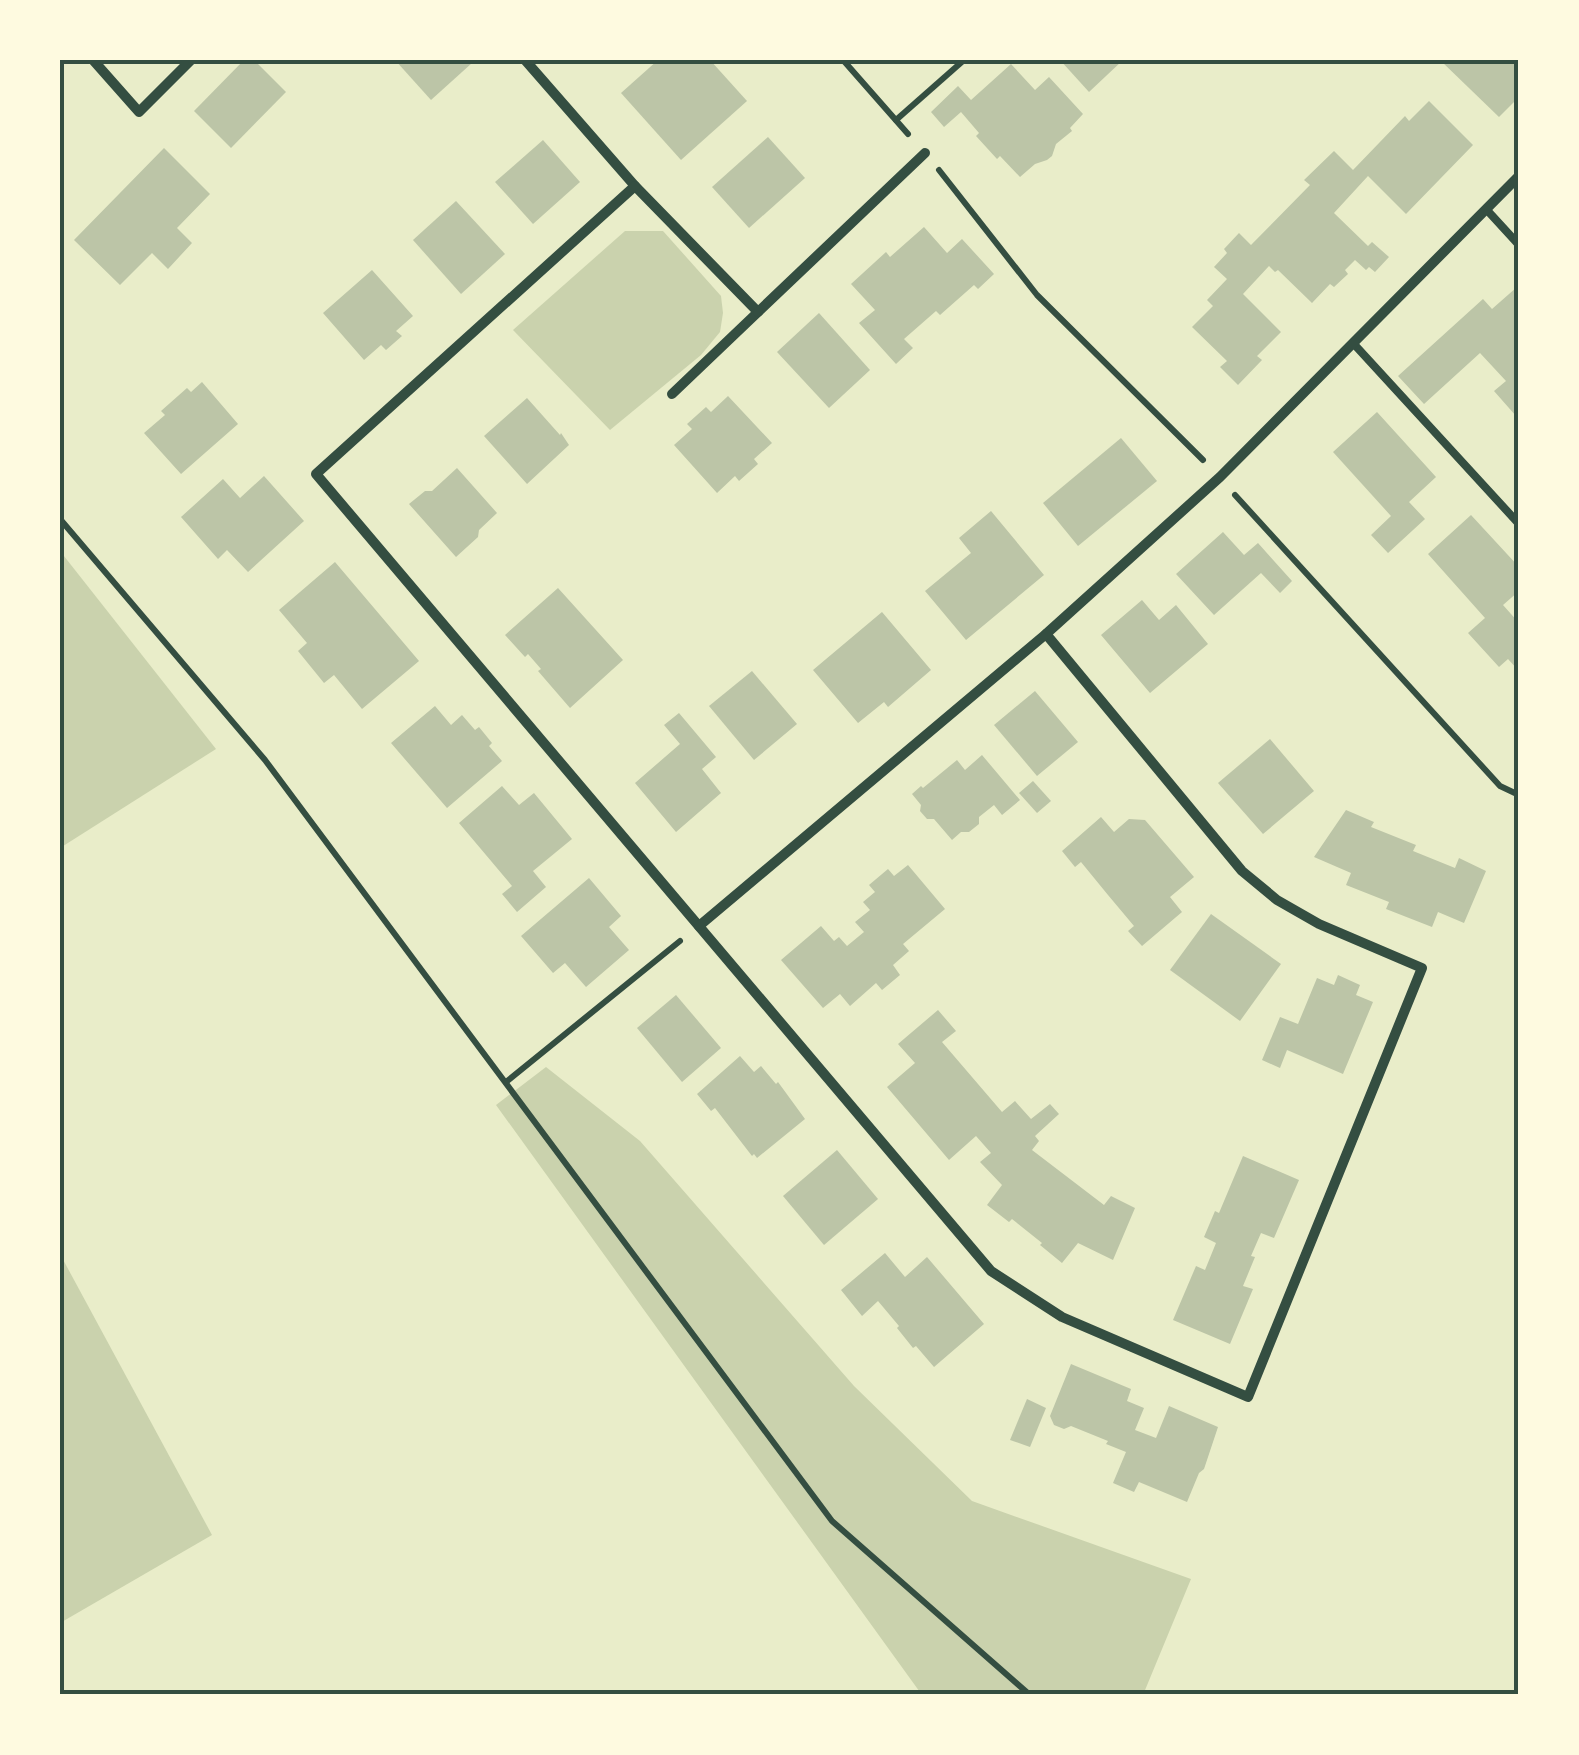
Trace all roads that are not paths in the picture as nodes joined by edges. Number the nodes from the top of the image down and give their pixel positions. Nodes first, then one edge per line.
1 (93, 60) edge
2 (191, 60) edge
3 (525, 60) edge
4 (925, 152) road end
5 (1519, 176) edge
6 (635, 186) junction
7 (1486, 209) junction
8 (1519, 245) edge
9 (758, 312) junction
10 (1354, 342) junction
11 (672, 394) dead end
12 (1519, 524) edge
13 (1046, 634) junction
14 (699, 926) junction

1 - 2 street
3 - 6 street
4 - 9 street
5 - 7 street
6 - 9 street
6 - 14 street
7 - 8 lane
7 - 10 street
9 - 11 street
10 - 12 lane
10 - 13 street
13 - 14 street
13 - 14 street

